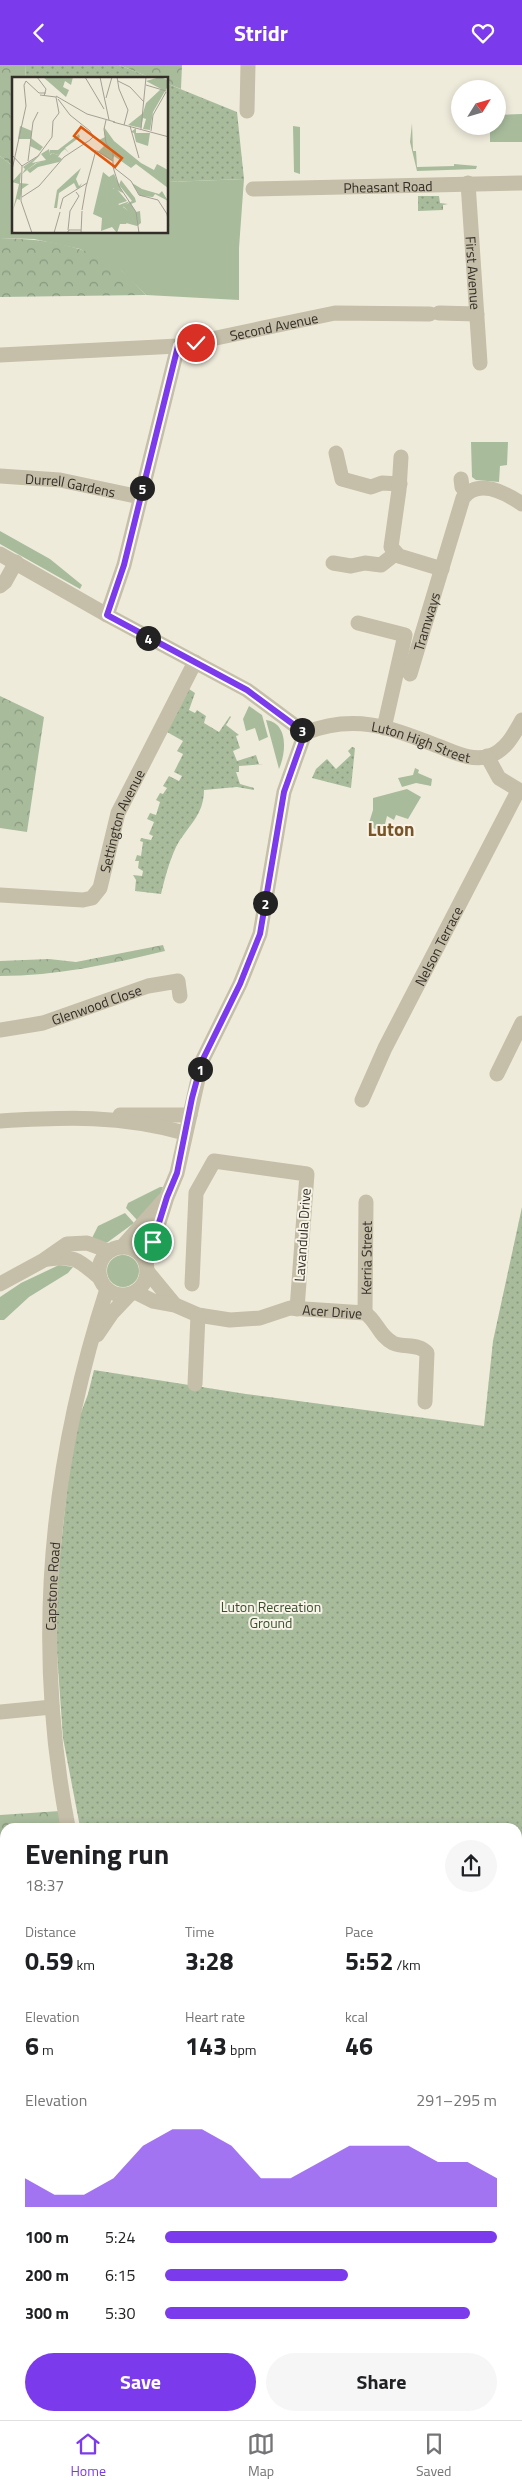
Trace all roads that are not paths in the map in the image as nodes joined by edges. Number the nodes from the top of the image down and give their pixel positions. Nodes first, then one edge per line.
1 (248, 65) edge
2 (247, 111) dead end
3 (468, 183) junction
4 (522, 183) edge
5 (253, 189) dead end
6 (477, 314) junction
7 (178, 346) junction
8 (0, 355) edge
9 (480, 363) dead end
10 (336, 453) dead end
11 (401, 457) dead end
12 (0, 476) edge
13 (461, 479) dead end
14 (400, 485) junction
15 (467, 493) junction
16 (140, 497) junction
17 (522, 504) edge
18 (0, 554) edge
19 (396, 554) junction
20 (16, 562) junction
21 (333, 563) dead end
22 (442, 569) junction
23 (0, 586) edge
24 (107, 615) junction
25 (358, 623) dead end
26 (195, 662) junction
27 (410, 674) dead end
28 (522, 720) edge
29 (384, 728) junction
30 (305, 733) junction
31 (487, 756) junction
32 (520, 791) edge
33 (0, 895) edge
34 (180, 996) dead end
35 (522, 1023) edge
36 (0, 1031) edge
37 (497, 1074) dead end
38 (362, 1100) dead end
39 (190, 1115) junction
40 (109, 1118) junction
41 (0, 1121) edge
42 (186, 1133) junction
43 (167, 1197) junction
44 (366, 1202) dead end
45 (116, 1249) junction
46 (44, 1259) junction
47 (147, 1267) junction
48 (104, 1283) junction
49 (0, 1284) edge
50 (192, 1284) dead end
51 (132, 1293) junction
52 (175, 1305) junction
53 (297, 1309) junction
54 (365, 1313) junction
55 (198, 1315) junction
56 (89, 1346) junction
57 (194, 1383) dead end
58 (425, 1402) dead end
59 (52, 1707) junction
60 (0, 1712) edge
61 (67, 1823) edge

1 - 2 street
3 - 4 street, Pheasant Road
3 - 5 street, Pheasant Road
3 - 6 street, First Avenue
6 - 7 street, Second Avenue
6 - 9 street, First Avenue
7 - 8 street, Second Avenue
7 - 16 street
10 - 14 street
11 - 14 street
12 - 16 street, Durrell Gardens
13 - 15 street
14 - 19 street
15 - 17 street
15 - 22 street, Tramways
16 - 24 street
18 - 20 street
19 - 21 street
19 - 22 street
20 - 23 street
20 - 24 street
22 - 27 street, Tramways
24 - 26 street
25 - 29 street
26 - 30 street
26 - 33 street, Settington Avenue
28 - 31 street, Luton High Street
29 - 30 street, Luton High Street
29 - 31 street, Luton High Street
30 - 39 street
31 - 32 street
32 - 38 street, Nelson Terrace
34 - 36 street, Glenwood Close
35 - 37 street
39 - 40 street
39 - 42 street
40 - 41 street
40 - 42 street
42 - 43 street
43 - 45 street
43 - 47 street
44 - 54 street, Kerria Street
45 - 46 street
45 - 47 street
45 - 48 street
46 - 48 street
46 - 49 street
47 - 51 street
47 - 52 street, Acer Drive
48 - 51 street
48 - 56 street, Capstone Road
50 - 53 street, Lavandula Drive
51 - 52 street, Acer Drive
51 - 56 street, Capstone Road
52 - 55 street, Acer Drive
53 - 54 street, Acer Drive
53 - 55 street, Acer Drive
54 - 58 street, Acer Drive
55 - 57 street
56 - 59 street, Capstone Road
59 - 60 street
59 - 61 street, Capstone Road

